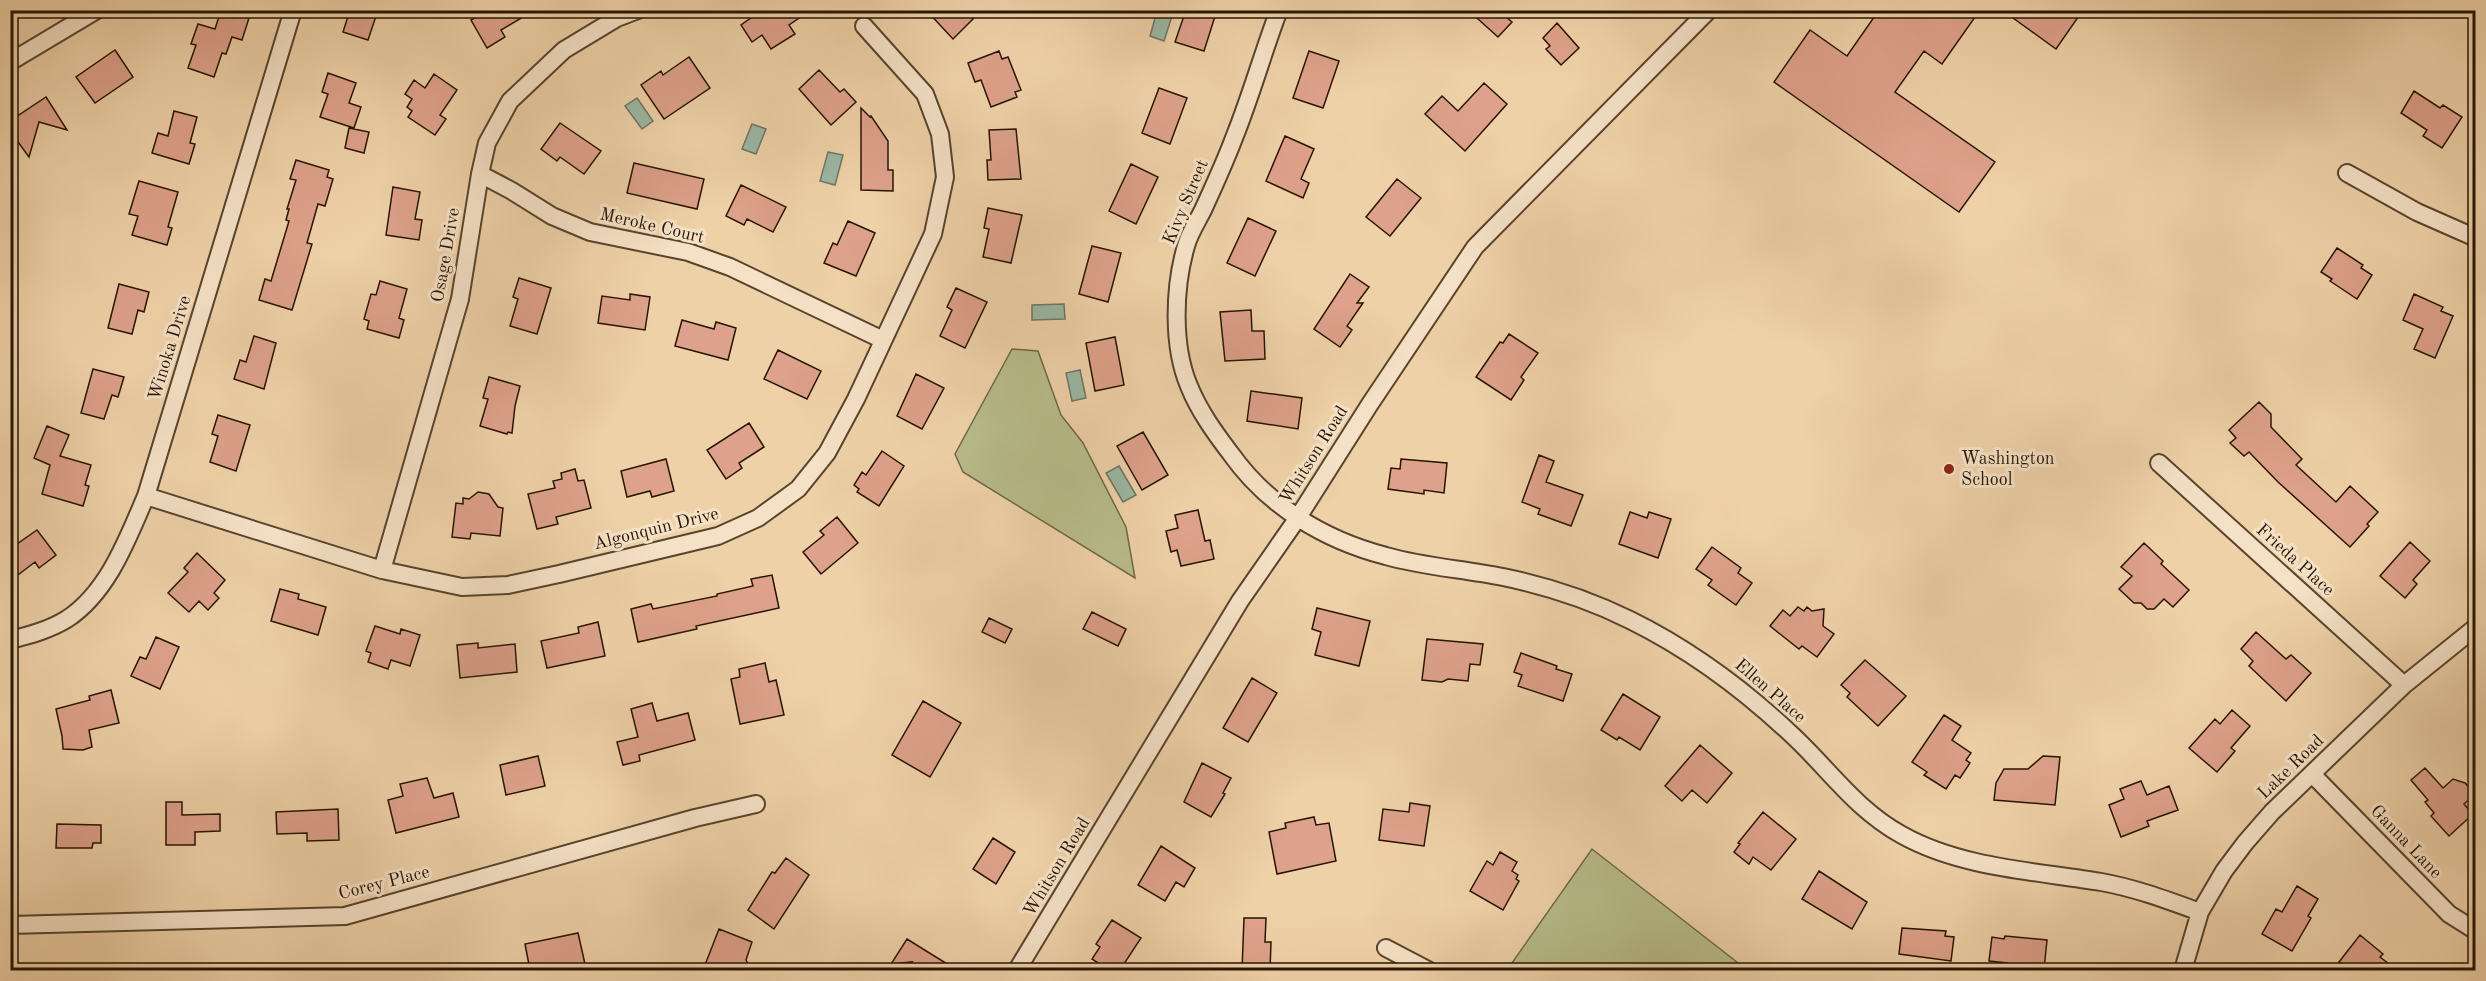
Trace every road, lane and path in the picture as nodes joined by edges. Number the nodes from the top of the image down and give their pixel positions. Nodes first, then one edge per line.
1 (97, 10) edge
2 (293, 10) edge
3 (638, 10) edge
4 (1279, 10) edge
5 (1709, 10) edge
6 (864, 26) dead end
7 (10, 62) edge
8 (2347, 173) dead end
9 (480, 174) junction
10 (2475, 238) edge
11 (883, 340) junction
12 (2159, 463) dead end
13 (146, 496) junction
14 (1297, 519) junction
15 (382, 570) junction
16 (2475, 627) edge
17 (10, 640) edge
18 (2404, 685) junction
19 (2312, 774) junction
20 (756, 804) dead end
21 (2200, 912) junction
22 (10, 925) edge
23 (2475, 932) edge
24 (1386, 948) dead end
25 (1017, 970) edge
26 (1428, 970) edge
27 (2183, 970) edge

1 - 7 street
2 - 13 street, Winoka Drive
3 - 9 street, Osage Drive
4 - 14 street, Kivy Street
5 - 14 street, Whitson Road
6 - 11 street, Algonquin Drive
8 - 10 street
9 - 11 street, Meroke Court
9 - 15 street, Osage Drive
11 - 15 street, Algonquin Drive
12 - 18 street, Frieda Place
13 - 15 street, Algonquin Drive
13 - 17 street, Winoka Drive
14 - 21 street, Ellen Place
14 - 25 street, Whitson Road
16 - 18 street, Lake Road
18 - 19 street, Lake Road
19 - 21 street, Lake Road
19 - 23 street, Ganna Lane
20 - 22 street, Corey Place
21 - 27 street, Lake Road
24 - 26 street

